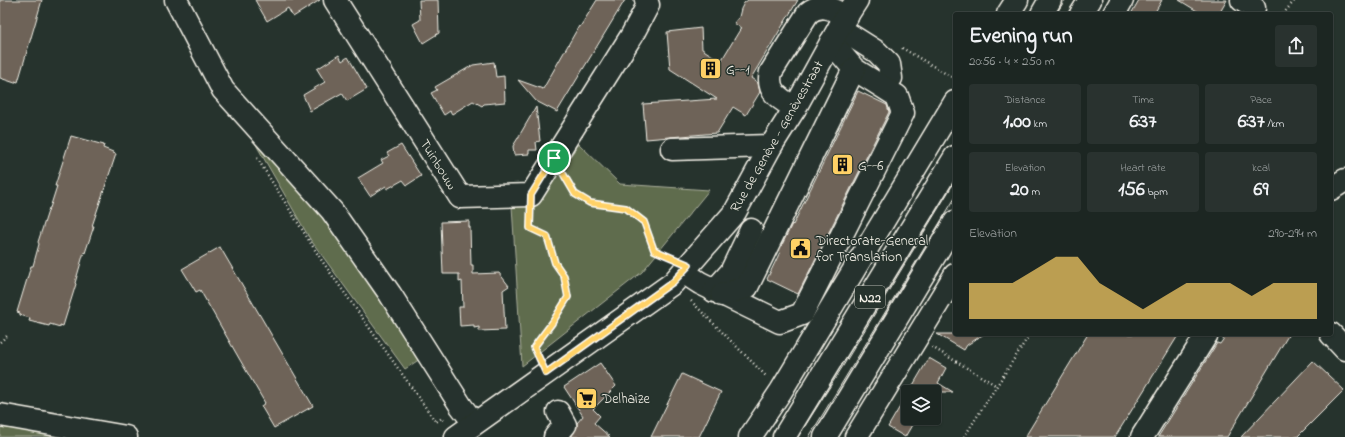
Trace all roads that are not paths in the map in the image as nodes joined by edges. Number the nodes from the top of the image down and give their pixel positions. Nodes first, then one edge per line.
1 (176, 0) edge
2 (335, 0) edge
3 (646, 0) edge
4 (1017, 0) edge
5 (1050, 0) edge
6 (1090, 0) edge
7 (1122, 0) edge
8 (1009, 12) edge
9 (1043, 12) edge
10 (1082, 12) edge
11 (1115, 12) edge
12 (844, 22) edge
13 (854, 69) junction
14 (891, 78) dead end
15 (953, 105) edge
16 (794, 108) junction
17 (771, 146) junction
18 (672, 150) dead end
19 (953, 160) edge
20 (1345, 180) edge
21 (1333, 188) edge
22 (953, 225) edge
23 (751, 230) dead end
24 (681, 273) junction
25 (953, 278) edge
26 (718, 293) junction
27 (1206, 336) edge
28 (1333, 336) edge
29 (1345, 349) edge
30 (558, 412) dead end
31 (0, 416) edge
32 (474, 424) junction
33 (452, 432) edge
34 (126, 437) edge
35 (555, 437) edge
36 (750, 437) edge
37 (784, 437) edge
38 (825, 437) edge
39 (856, 437) edge
40 (1142, 437) edge

1 - 32 street
2 - 3 street, Tuinbouw
4 - 8 street
5 - 9 street
6 - 10 street
7 - 11 street
12 - 13 street
12 - 14 street
12 - 16 street, Rue de Genève - Genèvestraat
12 - 16 street
13 - 26 street
13 - 26 street
15 - 36 street
16 - 17 street, Rue de Genève - Genèvestraat
17 - 18 street
17 - 24 street, Rue de Genève - Genèvestraat
19 - 37 street, N22
20 - 21 street
22 - 38 street, N22
23 - 26 street
24 - 26 street
24 - 32 street, Rue de Genève - Genèvestraat
25 - 39 street
27 - 40 street
28 - 29 street
30 - 35 street
31 - 34 street
32 - 33 street, Rue de Genève - Genèvestraat

